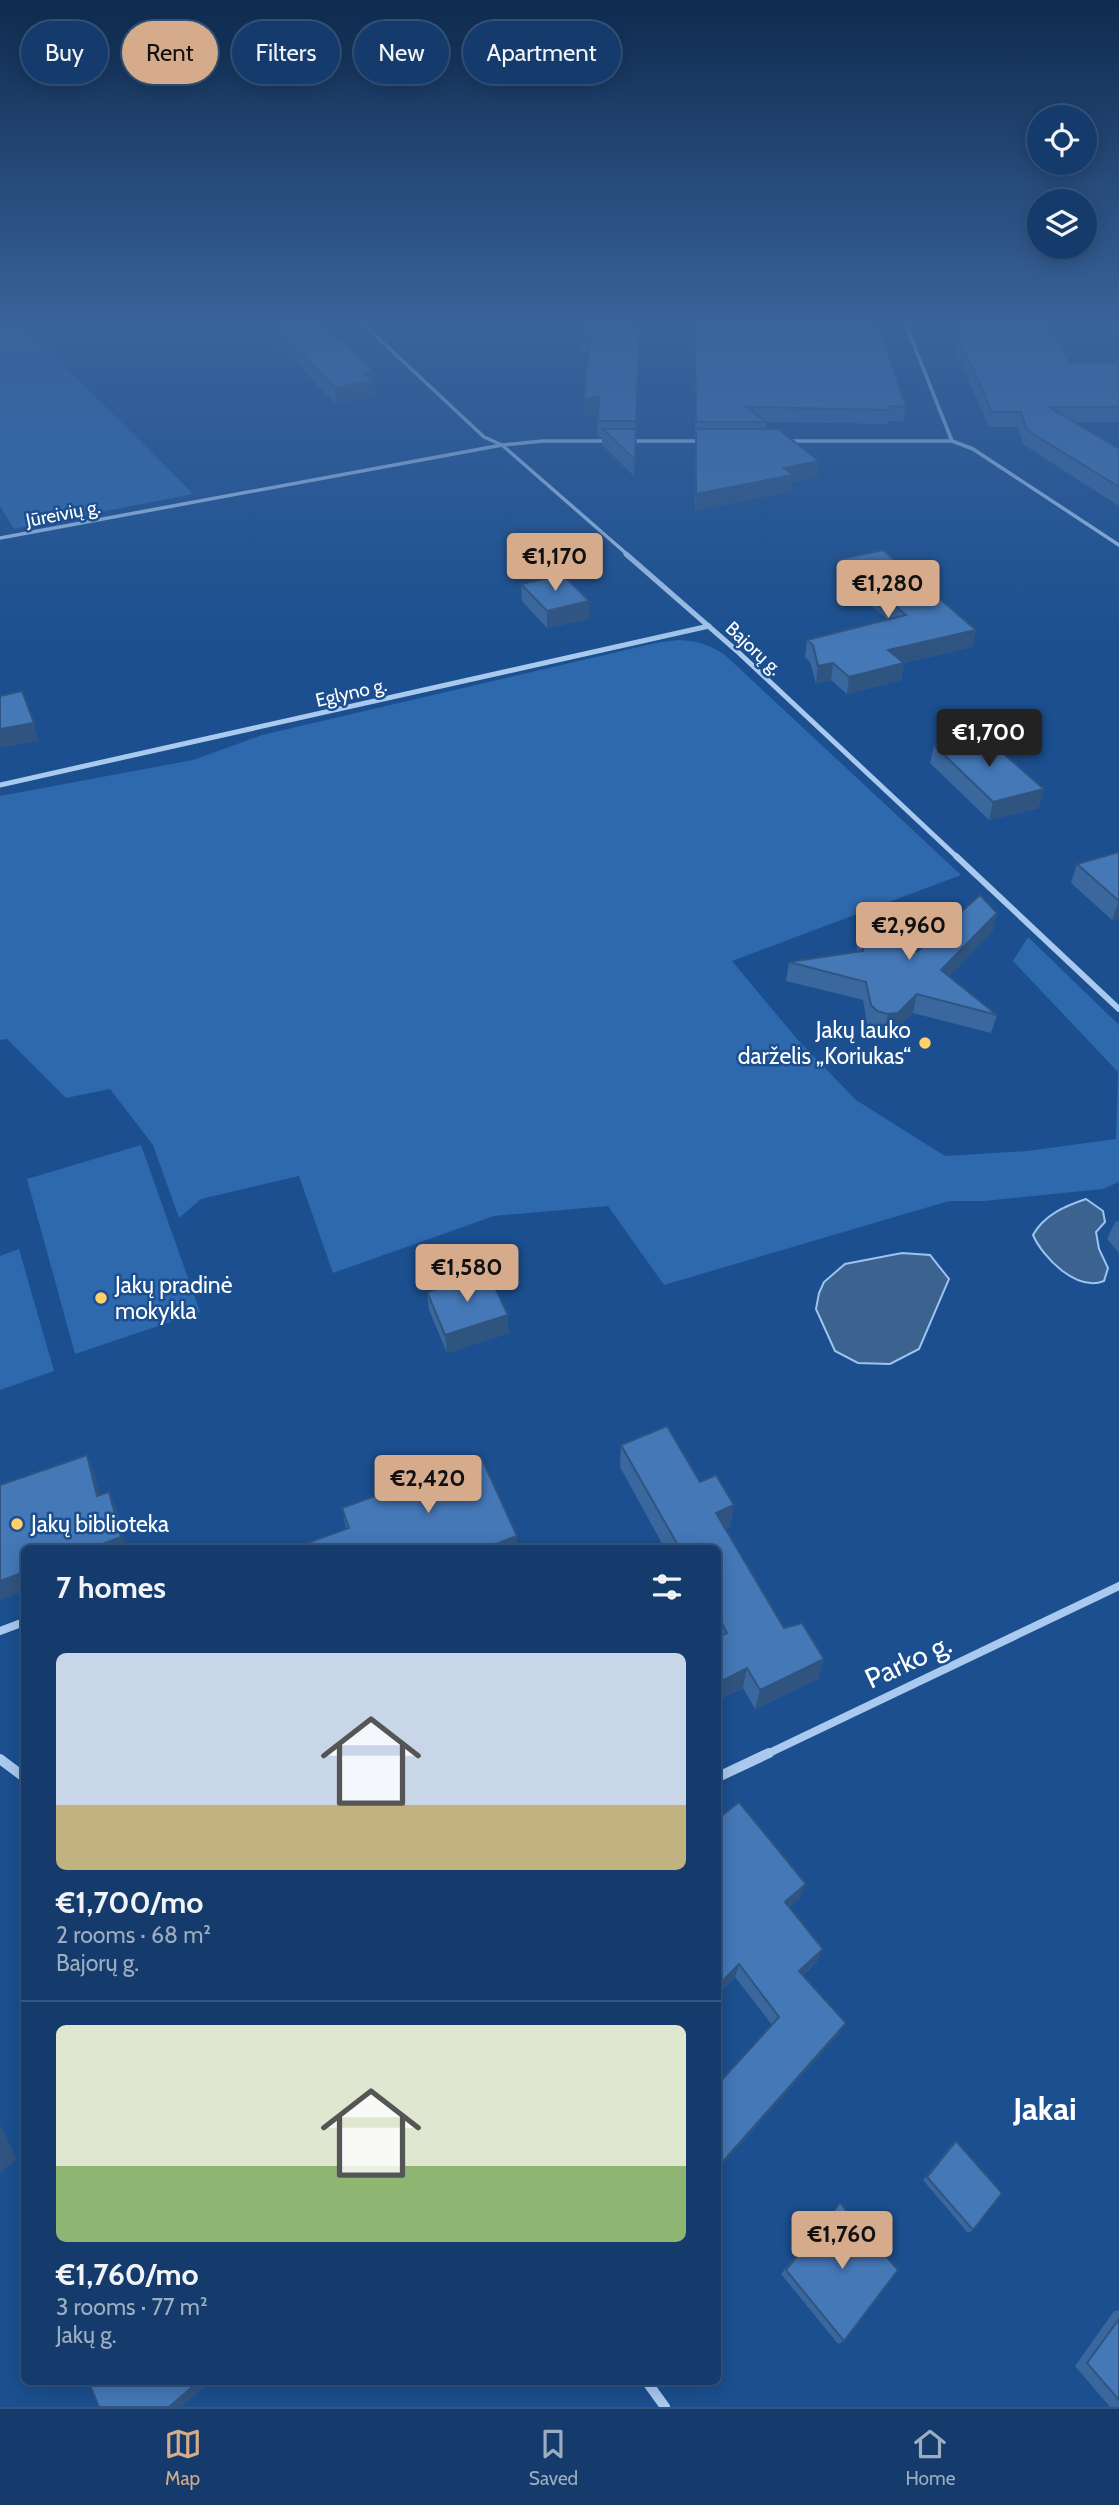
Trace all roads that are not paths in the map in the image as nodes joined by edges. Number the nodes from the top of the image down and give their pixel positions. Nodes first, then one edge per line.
1 (479, 432) edge
2 (949, 432) edge
3 (717, 441) edge
4 (772, 441) edge
5 (952, 441) junction
6 (502, 445) junction
7 (0, 538) edge
8 (1119, 545) edge
9 (709, 626) junction
10 (0, 785) edge
11 (1119, 1009) edge
12 (1119, 1586) edge
13 (21, 1623) edge
14 (0, 1631) edge
15 (0, 1759) edge
16 (21, 1775) edge
17 (721, 1776) edge
18 (649, 2385) edge
19 (666, 2407) edge

1 - 6 street, Bajorų g.
2 - 5 street
3 - 6 street, Jūreivių g.
4 - 5 street
5 - 8 street
6 - 7 street, Jūreivių g.
6 - 9 street, Bajorų g.
9 - 10 street, Eglyno g.
9 - 11 street, Bajorų g.
12 - 17 street, Parko g.
13 - 14 street
15 - 16 street
18 - 19 street

